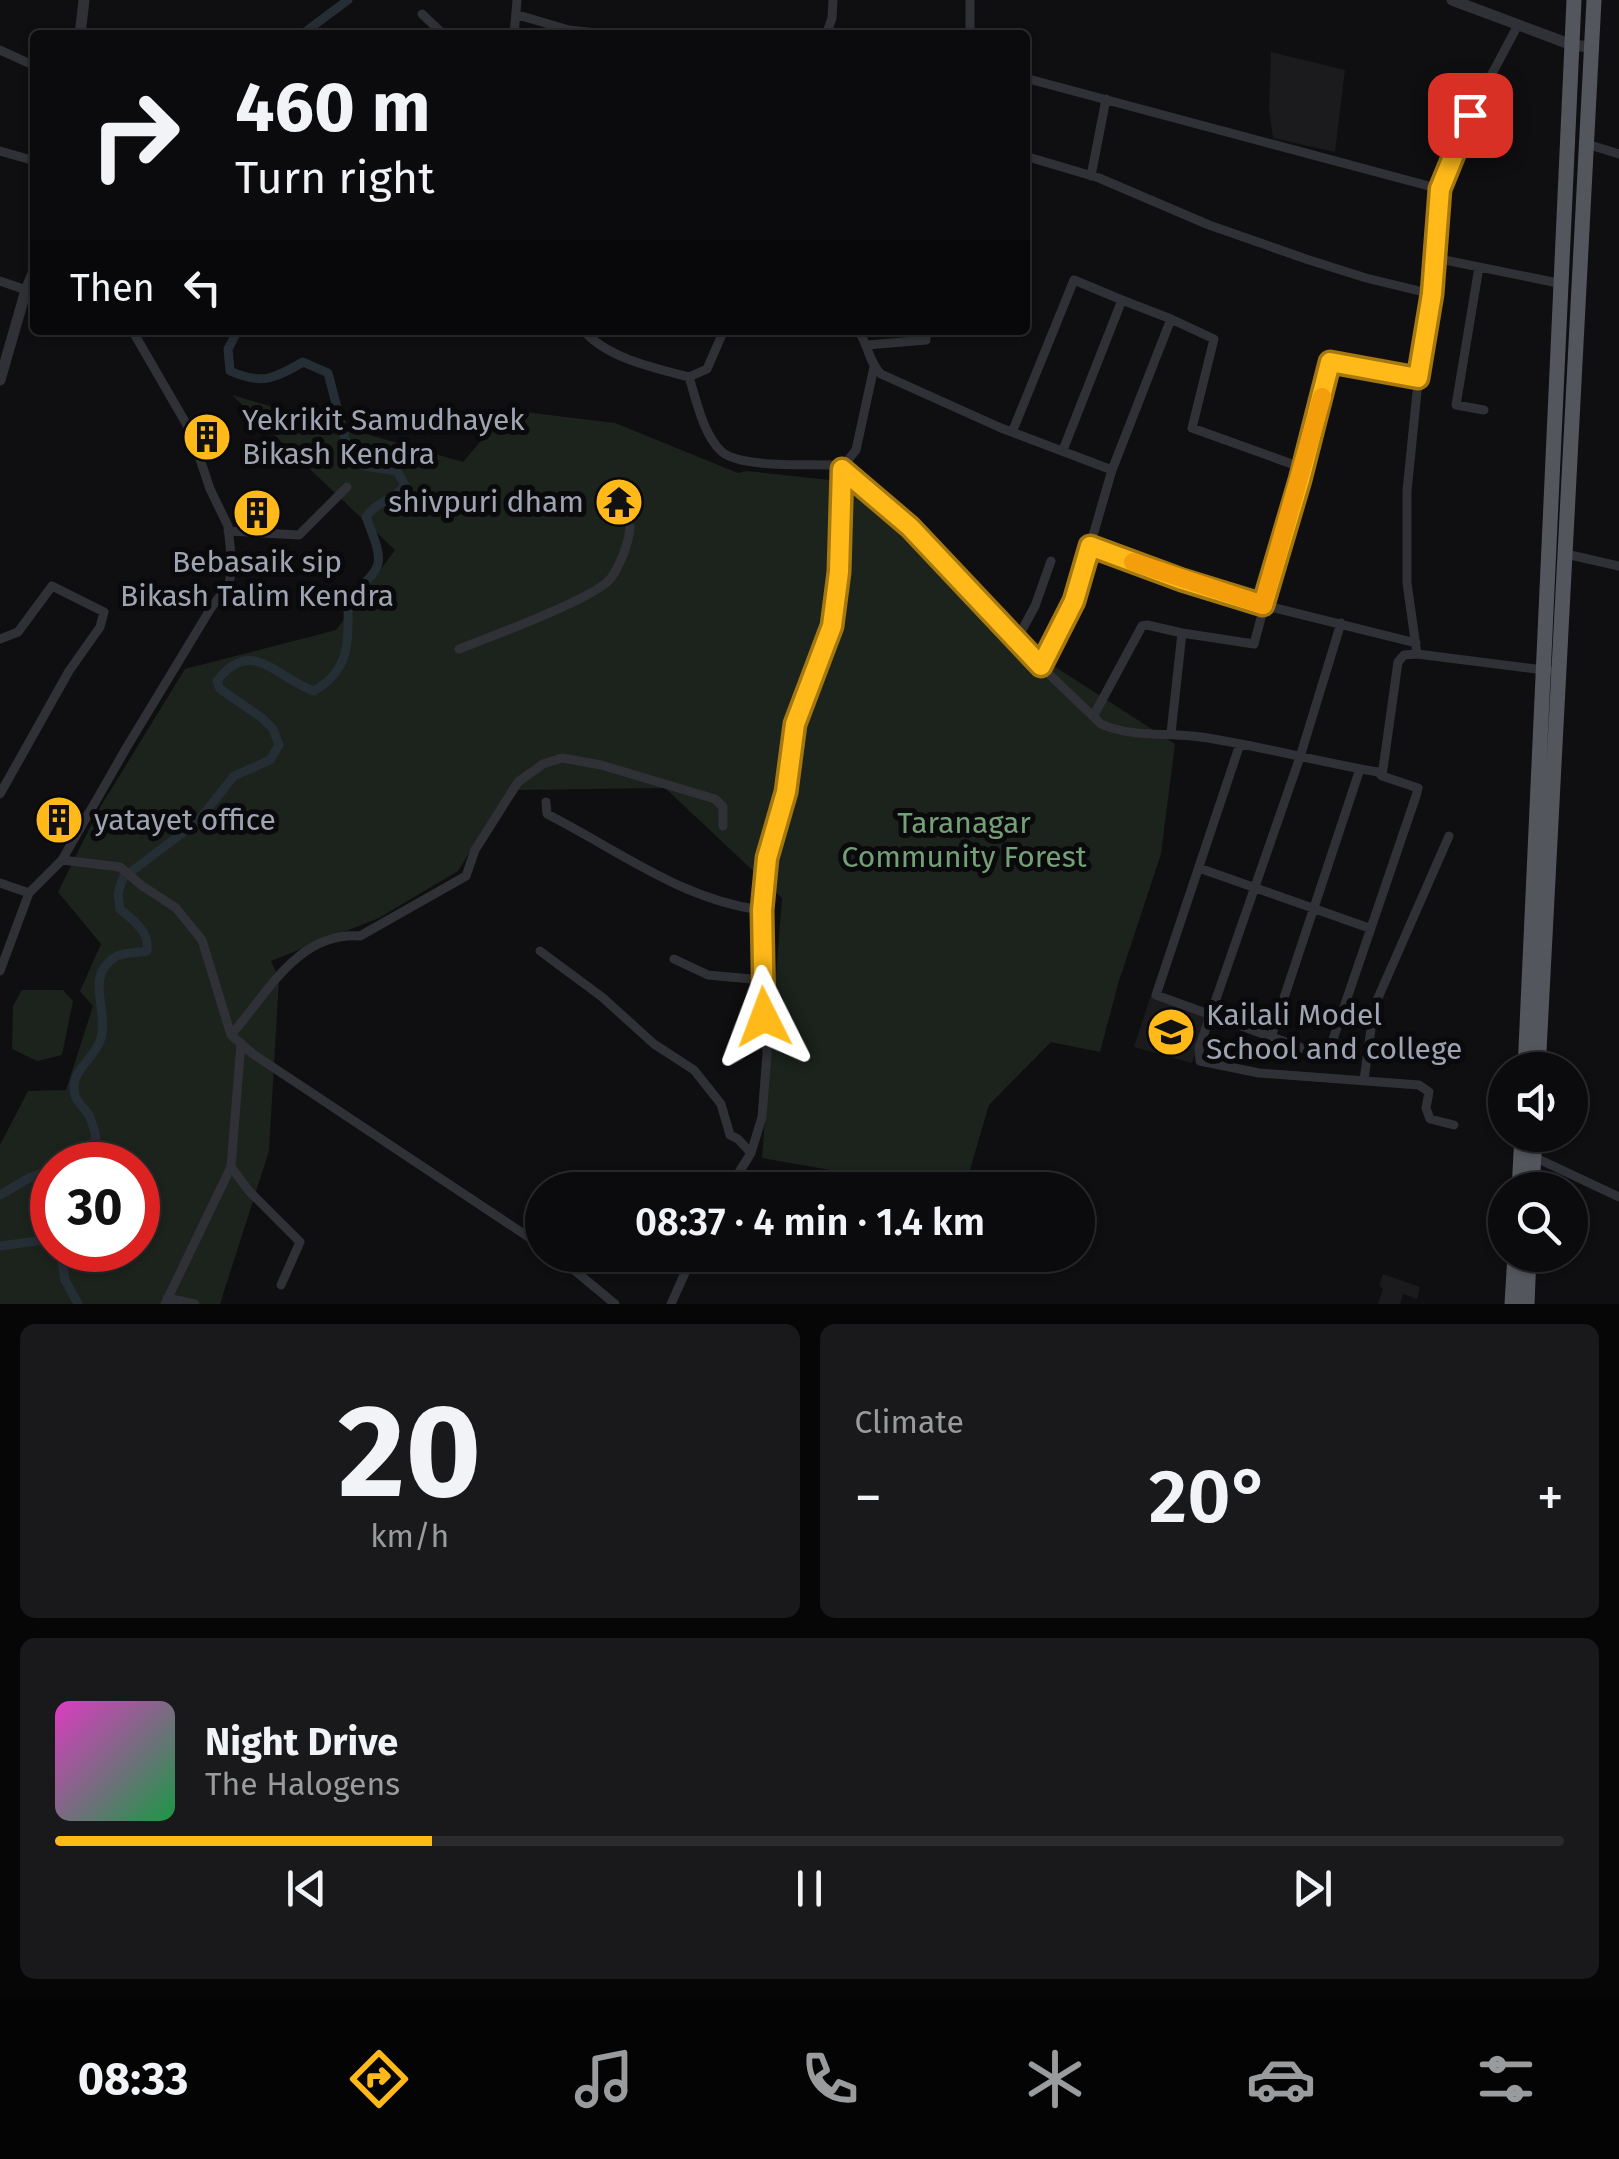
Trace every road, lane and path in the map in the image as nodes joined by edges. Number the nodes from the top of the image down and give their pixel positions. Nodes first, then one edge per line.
1 (84, 0) edge
2 (517, 0) edge
3 (833, 0) edge
4 (970, 0) edge
5 (1452, 0) edge
6 (1574, 0) edge
7 (1594, 0) edge
8 (422, 14) dead end
9 (518, 15) junction
10 (1518, 25) junction
11 (81, 30) edge
12 (436, 30) edge
13 (515, 30) edge
14 (568, 30) edge
15 (828, 30) edge
16 (970, 30) edge
17 (1572, 45) junction
18 (1592, 47) junction
19 (0, 50) edge
20 (30, 64) edge
21 (1030, 79) edge
22 (1106, 99) junction
23 (1587, 144) junction
24 (0, 151) edge
25 (1619, 154) edge
26 (1030, 158) edge
27 (30, 160) edge
28 (1091, 176) junction
29 (1440, 189) junction
30 (1434, 258) junction
31 (1479, 267) junction
32 (0, 280) edge
33 (30, 281) edge
34 (1563, 284) junction
35 (26, 290) junction
36 (1432, 294) junction
37 (1122, 300) junction
38 (1170, 320) junction
39 (135, 335) edge
40 (588, 335) edge
41 (722, 335) edge
42 (861, 335) edge
43 (926, 335) edge
44 (867, 345) junction
45 (874, 368) junction
46 (0, 376) edge
47 (688, 377) junction
48 (1418, 378) junction
49 (1484, 410) dead end
50 (1013, 430) junction
51 (1063, 450) junction
52 (1303, 468) junction
53 (842, 469) junction
54 (1112, 470) junction
55 (346, 487) dead end
56 (630, 526) dead end
57 (228, 531) junction
58 (1090, 546) junction
59 (1566, 554) junction
60 (1051, 561) dead end
61 (1619, 566) edge
62 (1263, 605) junction
63 (1340, 624) junction
64 (1182, 633) junction
65 (0, 639) edge
66 (1016, 641) junction
67 (460, 648) dead end
68 (1417, 649) junction
69 (1041, 666) junction
70 (1552, 672) junction
71 (1094, 715) junction
72 (1171, 733) junction
73 (1240, 744) junction
74 (1300, 757) junction
75 (1360, 769) junction
76 (1382, 776) junction
77 (0, 794) edge
78 (546, 802) dead end
79 (724, 826) dead end
80 (1448, 836) dead end
81 (62, 860) junction
82 (1198, 868) junction
83 (0, 883) edge
84 (1254, 886) junction
85 (29, 893) junction
86 (1314, 906) junction
87 (762, 910) junction
88 (1369, 928) junction
89 (540, 951) dead end
90 (674, 959) dead end
91 (0, 971) edge
92 (762, 980) junction
93 (1211, 1015) junction
94 (231, 1035) junction
95 (1270, 1037) junction
96 (240, 1043) junction
97 (1526, 1052) edge
98 (1539, 1052) edge
99 (1364, 1080) junction
100 (1454, 1125) dead end
101 (1534, 1152) edge
102 (751, 1153) junction
103 (1534, 1157) junction
104 (231, 1168) junction
105 (739, 1172) edge
106 (1533, 1172) edge
107 (1619, 1197) edge
108 (525, 1235) edge
109 (576, 1272) edge
110 (685, 1272) edge
111 (1514, 1272) edge
112 (1528, 1272) edge
113 (281, 1286) dead end
114 (166, 1301) edge
115 (195, 1304) edge
116 (615, 1304) edge
117 (671, 1304) edge
118 (1512, 1304) edge
119 (1526, 1304) edge

1 - 11 street
2 - 9 street
3 - 15 street
4 - 16 street
5 - 10 street
6 - 17 highway
7 - 18 highway
8 - 12 street
9 - 13 street
9 - 14 street
10 - 17 street
10 - 29 street
17 - 18 street
17 - 34 highway
18 - 23 highway
19 - 20 street
21 - 22 street
22 - 28 street
22 - 29 street
23 - 25 street
23 - 59 highway
24 - 27 street
26 - 28 street
28 - 36 street
29 - 30 street
30 - 31 street
30 - 36 street
31 - 34 street
31 - 49 street
32 - 35 street
33 - 35 street
34 - 70 highway
35 - 46 street
36 - 48 street
37 - 38 street
37 - 50 street
37 - 51 street
38 - 52 street
38 - 54 street
39 - 57 street
40 - 47 street
41 - 47 street
42 - 44 street
43 - 44 street
44 - 45 street
45 - 50 street
45 - 53 street
47 - 53 street
48 - 52 street
48 - 68 street
50 - 51 street
51 - 54 street
52 - 62 street
53 - 66 street
53 - 87 street
54 - 58 street
55 - 57 street
56 - 67 street
57 - 81 street
58 - 62 street
58 - 69 street
59 - 61 street
59 - 70 highway
60 - 66 street
62 - 63 street
62 - 64 street
63 - 68 street
63 - 74 street
64 - 71 street
64 - 72 street
65 - 77 street
66 - 69 street
68 - 70 street
68 - 76 street
69 - 71 street
70 - 97 highway
70 - 98 highway
71 - 72 street
72 - 73 street
73 - 74 street
73 - 82 street
74 - 75 street
74 - 84 street
75 - 76 street
75 - 86 street
76 - 88 street
78 - 87 street
79 - 94 street
80 - 99 street
81 - 85 street
81 - 94 street
82 - 84 street
82 - 93 street
83 - 85 street
84 - 86 street
84 - 93 street
85 - 91 street
86 - 88 street
86 - 95 street
87 - 92 street
88 - 95 street
89 - 102 street
90 - 92 street
92 - 102 street
93 - 95 street
93 - 99 street
94 - 96 street
96 - 104 street
96 - 108 street
99 - 100 street
101 - 103 highway
102 - 105 street
103 - 106 highway
103 - 107 street
104 - 113 street
104 - 114 street
109 - 116 street
110 - 117 street
111 - 118 highway
112 - 119 highway
114 - 115 street

